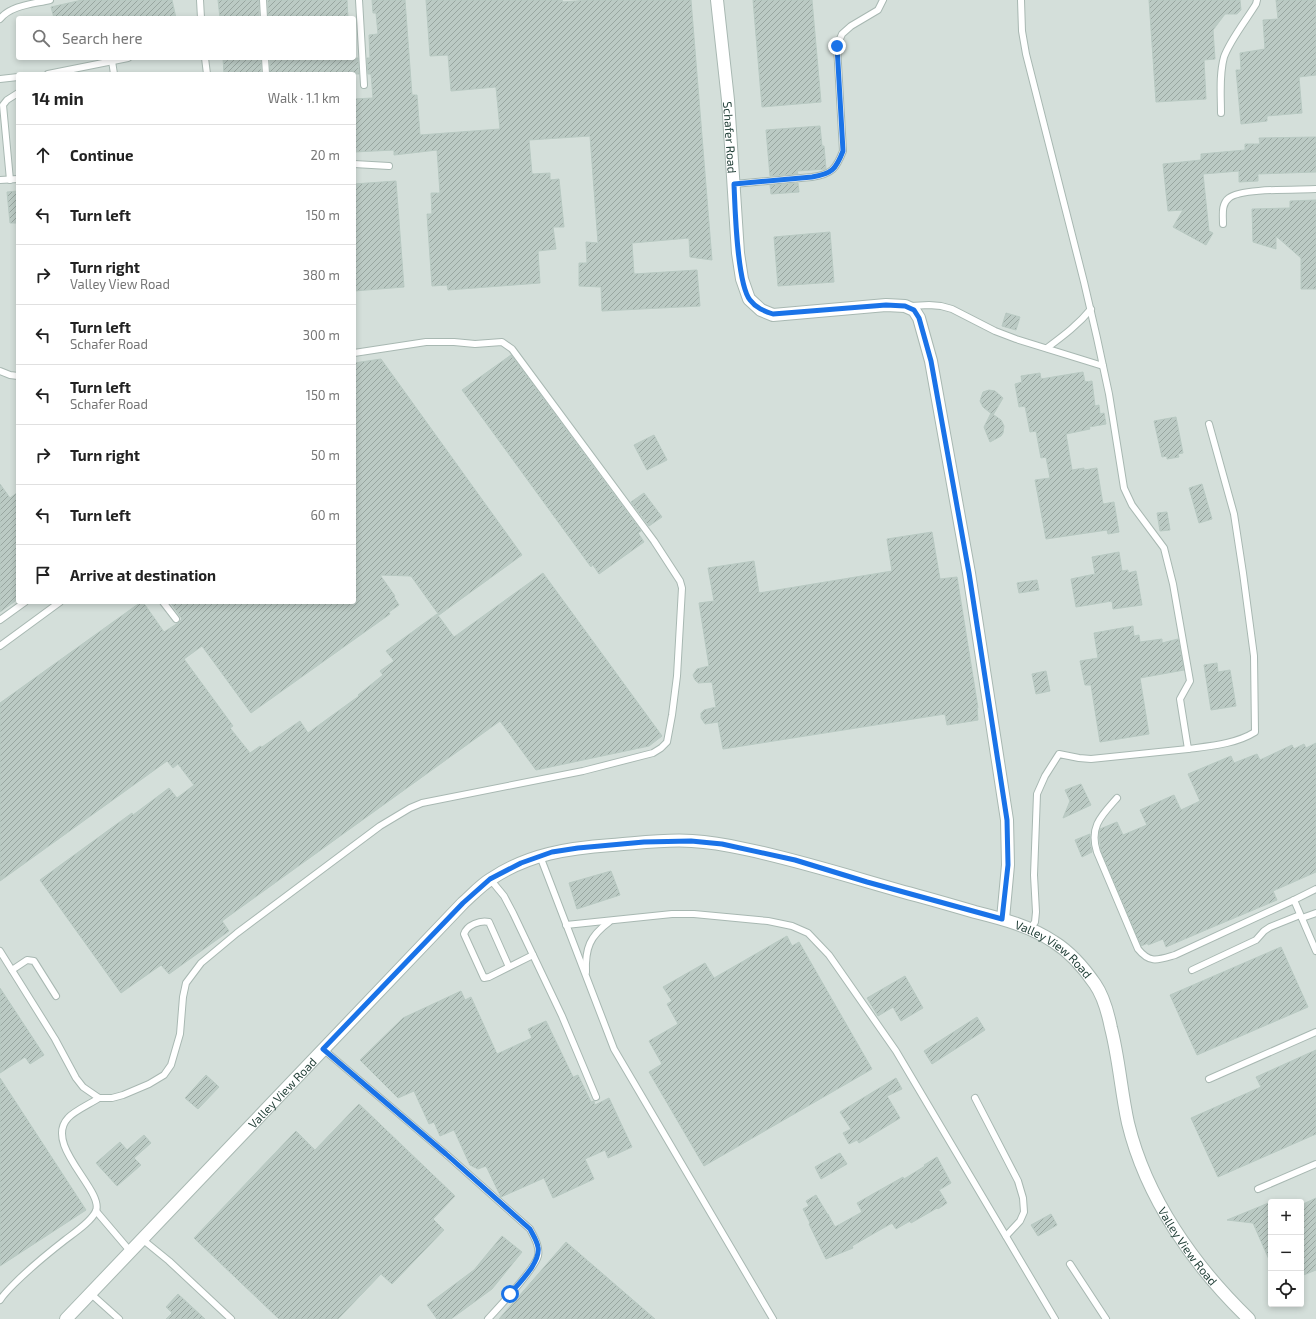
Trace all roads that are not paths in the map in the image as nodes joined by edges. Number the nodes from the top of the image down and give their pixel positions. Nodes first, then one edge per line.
1 (50, 0) edge
2 (200, 0) edge
3 (263, 0) edge
4 (359, 0) edge
5 (717, 0) edge
6 (883, 0) edge
7 (1021, 0) edge
8 (1257, 0) edge
9 (201, 16) edge
10 (264, 16) edge
11 (0, 19) edge
12 (117, 60) edge
13 (205, 60) edge
14 (265, 60) edge
15 (112, 61) junction
16 (58, 72) edge
17 (114, 72) edge
18 (207, 72) edge
19 (266, 72) edge
20 (16, 77) edge
21 (0, 79) edge
22 (364, 85) dead end
23 (16, 94) edge
24 (1221, 113) dead end
25 (356, 164) edge
26 (389, 166) dead end
27 (16, 179) edge
28 (0, 180) edge
29 (10, 180) junction
30 (734, 184) junction
31 (1316, 189) edge
32 (1223, 224) dead end
33 (905, 306) junction
34 (1090, 309) junction
35 (1047, 348) junction
36 (356, 353) edge
37 (1103, 366) junction
38 (0, 371) edge
39 (16, 376) edge
40 (1209, 424) dead end
41 (22, 604) edge
42 (57, 604) edge
43 (165, 604) edge
44 (176, 619) dead end
45 (0, 620) edge
46 (0, 646) edge
47 (1188, 749) junction
48 (1117, 798) dead end
49 (540, 856) junction
50 (490, 879) junction
51 (1316, 889) edge
52 (1294, 900) junction
53 (1316, 913) edge
54 (1301, 916) junction
55 (1002, 919) junction
56 (610, 921) junction
57 (566, 925) junction
58 (1030, 928) junction
59 (0, 951) edge
60 (1316, 951) edge
61 (533, 955) junction
62 (509, 967) junction
63 (12, 970) junction
64 (1192, 970) dead end
65 (586, 977) junction
66 (56, 996) dead end
67 (1316, 1032) edge
68 (323, 1049) junction
69 (1209, 1079) dead end
70 (596, 1097) dead end
71 (99, 1098) junction
72 (975, 1098) dead end
73 (1316, 1164) edge
74 (1258, 1189) dead end
75 (96, 1211) junction
76 (1006, 1236) junction
77 (142, 1239) junction
78 (130, 1251) junction
79 (1070, 1264) dead end
80 (90, 1293) junction
81 (0, 1300) edge
82 (115, 1318) edge
83 (66, 1319) edge
84 (231, 1319) edge
85 (488, 1319) edge
86 (773, 1319) edge
87 (1055, 1319) edge
88 (1106, 1319) edge
89 (1249, 1319) edge

1 - 11 lane
2 - 9 lane
3 - 10 lane
4 - 22 lane
5 - 30 street, Schafer Road
6 - 30 lane
7 - 34 lane
8 - 24 lane
12 - 15 lane
13 - 18 lane
14 - 19 lane
15 - 16 lane
15 - 17 lane
20 - 21 lane
23 - 29 lane
25 - 26 lane
27 - 29 lane
28 - 29 lane
30 - 33 street, Schafer Road
31 - 32 lane
33 - 35 lane
33 - 55 street
34 - 35 lane
34 - 37 lane
35 - 37 lane
36 - 71 lane
37 - 47 lane
38 - 39 lane
40 - 47 lane
41 - 45 lane
42 - 46 lane
43 - 44 lane
47 - 58 lane
48 - 52 lane
49 - 50 street, Valley View Road
49 - 55 street, Valley View Road
49 - 57 lane
50 - 61 lane
50 - 68 street, Valley View Road
51 - 52 lane
52 - 54 lane
53 - 54 lane
54 - 60 lane
54 - 64 lane
55 - 58 street, Valley View Road
56 - 57 lane
56 - 65 lane
56 - 76 lane
57 - 65 lane
58 - 89 street, Valley View Road
59 - 63 lane
61 - 62 lane
61 - 70 lane
62 - 62 lane
63 - 66 lane
63 - 71 lane
65 - 86 lane
67 - 69 lane
68 - 77 street, Valley View Road
68 - 85 lane
71 - 75 lane
72 - 76 lane
73 - 74 lane
75 - 78 lane
75 - 81 lane
76 - 87 lane
77 - 78 street, Valley View Road
77 - 84 lane
78 - 80 street, Valley View Road
79 - 88 lane
80 - 82 lane
80 - 83 street, Valley View Road

